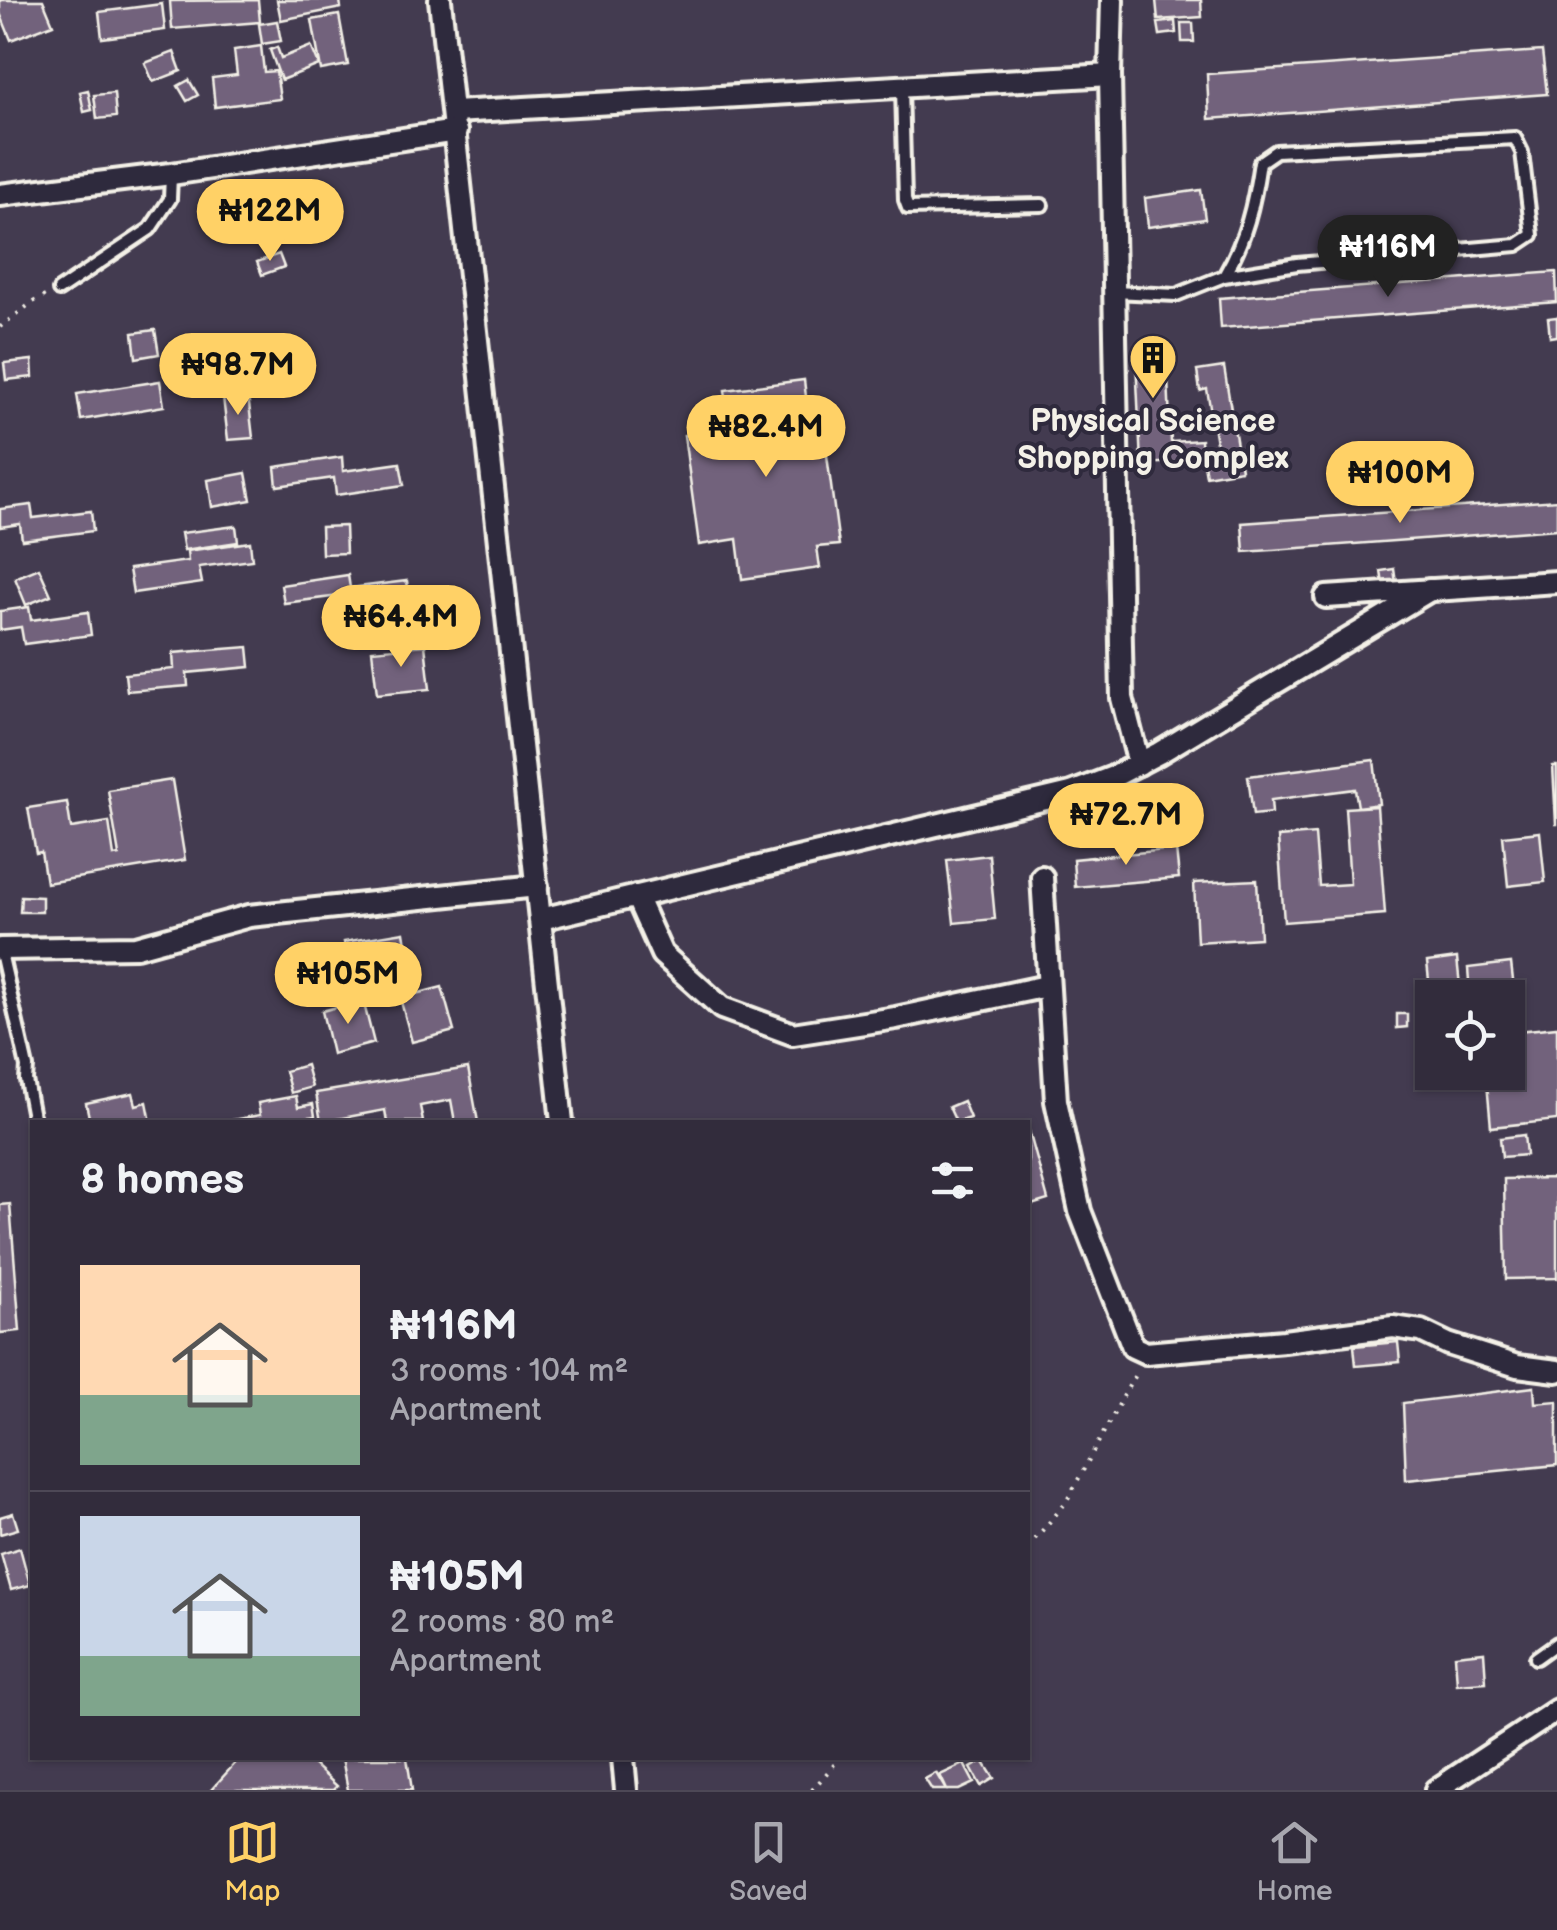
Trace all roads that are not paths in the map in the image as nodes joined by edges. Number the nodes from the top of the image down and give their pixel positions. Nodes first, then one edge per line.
1 (440, 0) edge
2 (1112, 0) edge
3 (1110, 75) junction
4 (902, 86) junction
5 (455, 122) junction
6 (171, 174) junction
7 (0, 195) edge
8 (1042, 204) dead end
9 (1224, 276) junction
10 (59, 290) road end
11 (1114, 292) junction
12 (1557, 582) edge
13 (1430, 590) junction
14 (1326, 597) dead end
15 (1138, 764) junction
16 (1042, 878) dead end
17 (537, 886) junction
18 (636, 896) junction
19 (540, 919) junction
20 (0, 948) edge
21 (1047, 986) junction
22 (34, 1120) edge
23 (562, 1120) edge
24 (1557, 1372) edge
25 (1557, 1643) edge
26 (1536, 1658) dead end
27 (1557, 1710) edge
28 (623, 1760) edge
29 (626, 1790) edge
30 (1436, 1790) edge

1 - 5 street
2 - 3 street
3 - 4 street
3 - 11 street
4 - 5 street
4 - 8 lane
5 - 6 street
5 - 17 street
6 - 7 street
6 - 10 lane
9 - 9 lane
9 - 11 lane
11 - 15 street
12 - 13 street
13 - 14 street
13 - 15 street
15 - 18 street
16 - 21 street
17 - 19 street
17 - 20 street
18 - 19 street
18 - 21 street
19 - 23 street
20 - 22 lane
21 - 24 street
25 - 26 lane
27 - 30 street
28 - 29 street

